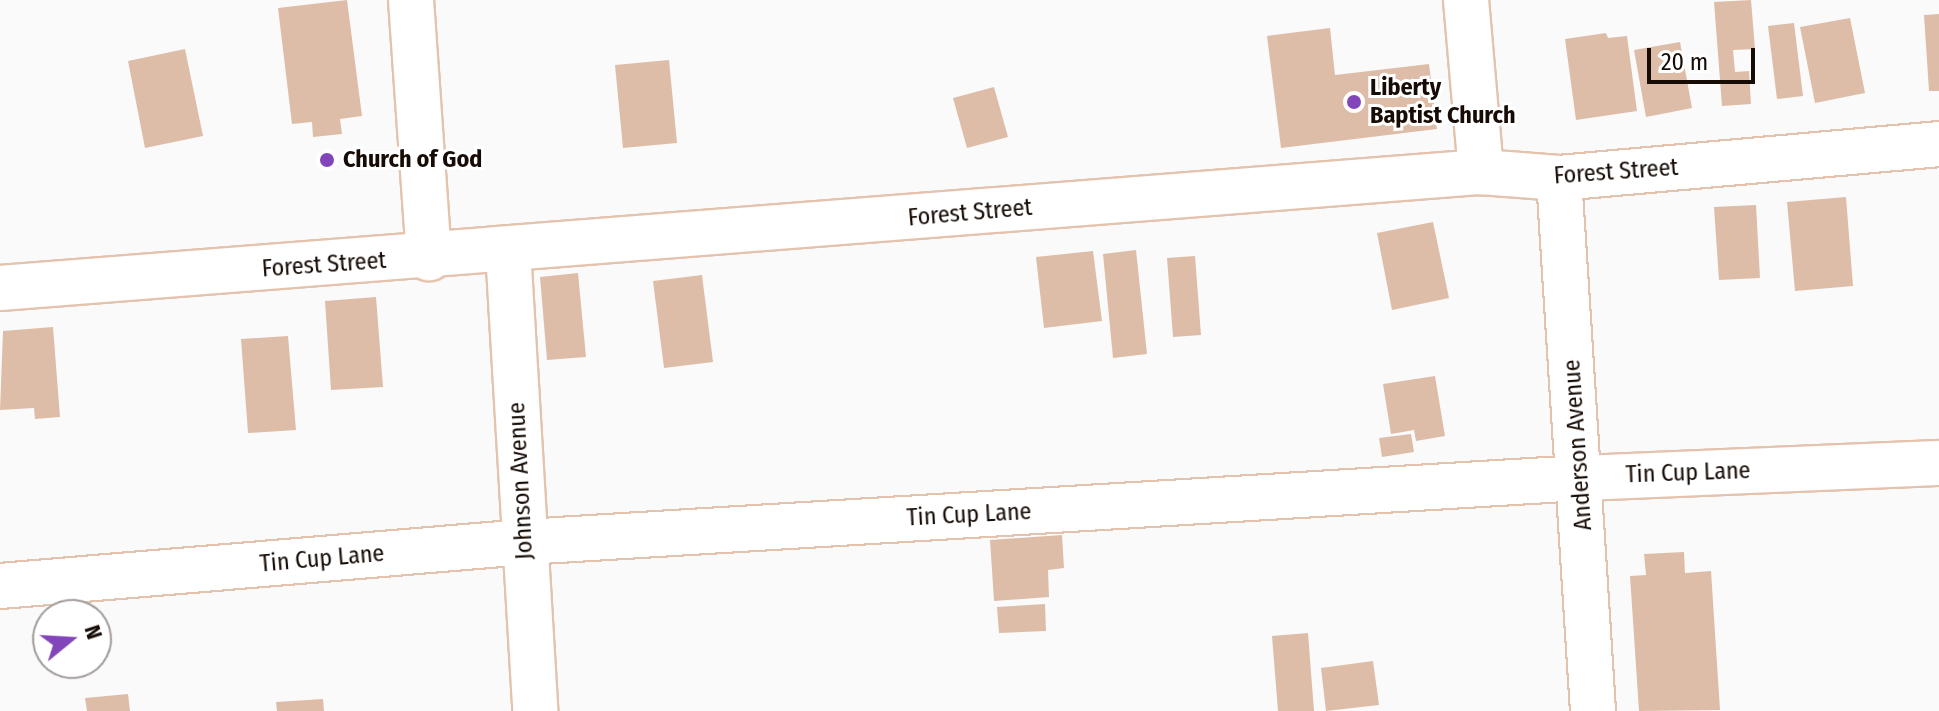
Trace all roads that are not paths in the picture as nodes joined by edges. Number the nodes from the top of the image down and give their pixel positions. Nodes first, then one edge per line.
1 (411, 0) edge
2 (1466, 0) edge
3 (1939, 144) edge
4 (1481, 172) junction
5 (1559, 178) junction
6 (508, 250) junction
7 (429, 258) junction
8 (0, 288) edge
9 (1939, 463) edge
10 (1581, 478) junction
11 (525, 542) junction
12 (0, 586) edge
13 (535, 711) edge
14 (1593, 711) edge

1 - 7 street
2 - 4 street
3 - 5 street, Forest Street
4 - 5 street, Forest Street
4 - 6 street, Forest Street
5 - 10 street, Anderson Avenue
6 - 7 street, Forest Street
6 - 11 street, Johnson Avenue
7 - 8 street, Forest Street
9 - 10 street, Tin Cup Lane
10 - 11 street, Tin Cup Lane
10 - 14 street, Anderson Avenue
11 - 12 street, Tin Cup Lane
11 - 13 street, Johnson Avenue

